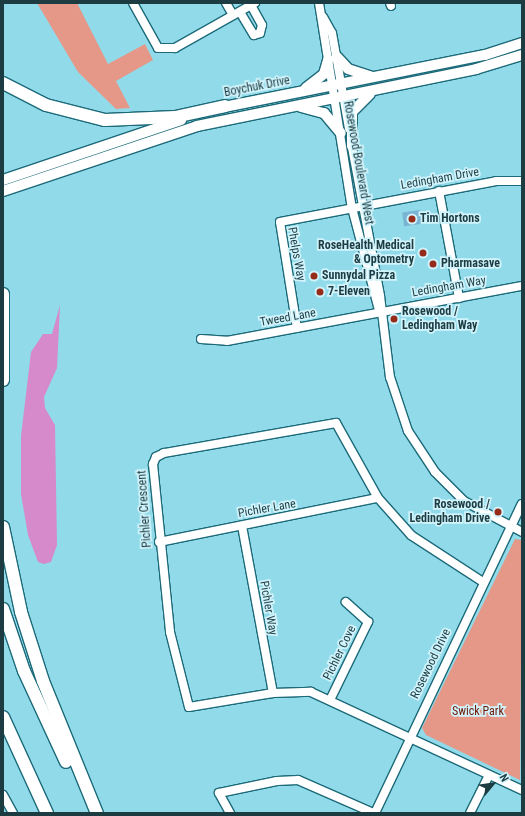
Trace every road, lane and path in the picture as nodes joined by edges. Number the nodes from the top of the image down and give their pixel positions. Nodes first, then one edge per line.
1 (133, 3) edge
2 (226, 3) edge
3 (319, 3) edge
4 (253, 4) edge
5 (236, 13) junction
6 (522, 43) edge
7 (522, 55) edge
8 (333, 58) junction
9 (374, 78) junction
10 (3, 83) edge
11 (337, 85) junction
12 (376, 91) junction
13 (289, 94) junction
14 (339, 98) junction
15 (225, 106) junction
16 (293, 106) junction
17 (341, 133) junction
18 (352, 146) junction
19 (3, 180) edge
20 (522, 181) edge
21 (3, 191) edge
22 (439, 191) junction
23 (363, 205) junction
24 (352, 208) junction
25 (522, 286) edge
26 (3, 294) edge
27 (459, 298) junction
28 (380, 313) junction
29 (298, 328) junction
30 (201, 339) dead end
31 (3, 380) edge
32 (378, 498) junction
33 (522, 504) edge
34 (242, 526) junction
35 (3, 527) edge
36 (511, 527) junction
37 (522, 532) edge
38 (159, 542) junction
39 (484, 582) junction
40 (346, 602) dead end
41 (3, 609) edge
42 (273, 693) junction
43 (331, 698) junction
44 (3, 717) edge
45 (3, 736) edge
46 (410, 736) junction
47 (489, 775) junction
48 (522, 790) edge
49 (3, 795) edge
50 (13, 813) edge
51 (40, 813) edge
52 (47, 813) edge
53 (92, 813) edge
54 (97, 813) edge
55 (230, 813) edge
56 (374, 813) edge
57 (470, 813) edge

1 - 5 street
2 - 5 street
3 - 8 street, Rosewood Boulevard West
4 - 5 street
4 - 5 street
6 - 9 main road, Boychuk Drive
7 - 12 main road
8 - 9 main road
8 - 11 street, Rosewood Boulevard West
8 - 13 main road
9 - 11 main road, Boychuk Drive
10 - 15 highway
11 - 13 main road, Boychuk Drive
11 - 14 street, Rosewood Boulevard West
12 - 14 main road
12 - 18 main road
13 - 15 main road, Boychuk Drive
14 - 16 main road
14 - 17 street, Rosewood Boulevard West
14 - 18 street, Rosewood Boulevard West
15 - 19 main road, Boychuk Drive
16 - 17 main road
16 - 21 main road
17 - 24 street, Rosewood Boulevard West
18 - 23 street, Rosewood Boulevard West
20 - 22 street, Ledingham Drive
22 - 23 street, Ledingham Drive
22 - 27 street
23 - 24 street, Phelps Way
23 - 28 street, Rosewood Boulevard West
24 - 28 street, Rosewood Boulevard West
24 - 29 street, Phelps Way
25 - 27 street, Ledingham Way
26 - 31 highway
27 - 28 street, Ledingham Way
28 - 29 street, Tweed Lane
28 - 36 street, Rosewood Boulevard West
29 - 30 street, Tweed Lane
32 - 34 street, Pichler Lane
32 - 38 street, Pichler Crescent
32 - 39 street, Pichler Crescent
33 - 36 street
34 - 38 street, Pichler Lane
34 - 42 street, Pichler Way
35 - 54 highway
36 - 37 street, Rosewood Boulevard West
36 - 39 street, Rosewood Drive
38 - 42 street, Pichler Crescent
39 - 46 street, Rosewood Drive
40 - 43 street, Pichler Cove
41 - 53 highway
42 - 43 street, Pichler Crescent
43 - 46 street, Pichler Crescent
44 - 52 highway
45 - 51 highway
46 - 47 street, Pichler Crescent
46 - 56 street, Rosewood Drive
47 - 48 street, Pichler Crescent
47 - 57 street
49 - 50 street
55 - 56 street

